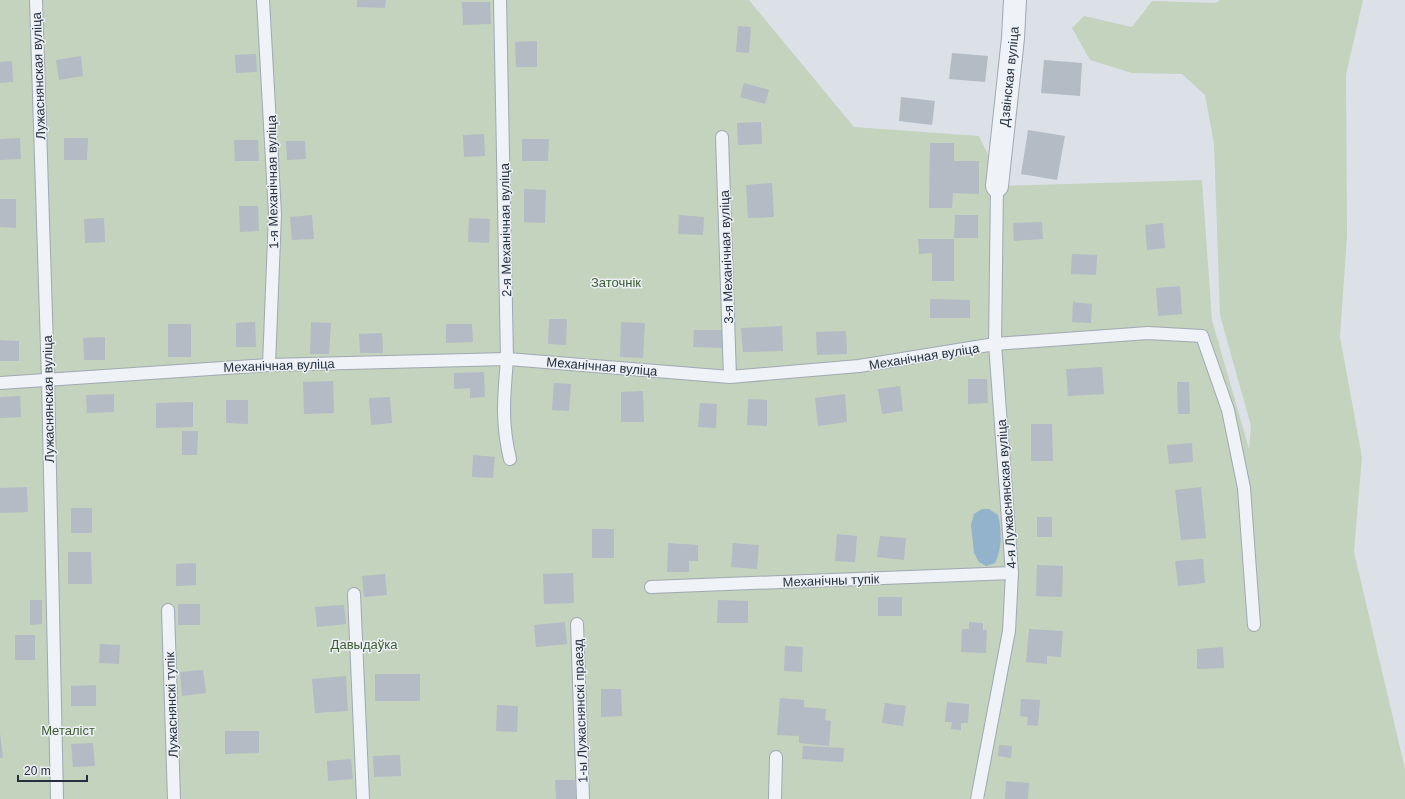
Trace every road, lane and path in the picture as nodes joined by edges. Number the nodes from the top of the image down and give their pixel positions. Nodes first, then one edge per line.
1 (36, 0) edge
2 (264, 0) edge
3 (500, 0) edge
4 (1015, 0) edge
5 (722, 137) dead end
6 (997, 186) joint
7 (995, 344) junction
8 (507, 358) junction
9 (269, 365) junction
10 (730, 377) junction
11 (48, 379) junction
12 (0, 383) edge
13 (510, 458) dead end
14 (1012, 573) junction
15 (651, 587) dead end
16 (354, 594) dead end
17 (168, 610) dead end
18 (577, 624) dead end
19 (1254, 625) dead end
20 (776, 757) dead end
21 (57, 799) edge
22 (174, 799) edge
23 (363, 799) edge
24 (583, 799) edge
25 (775, 799) edge
26 (977, 799) edge

1 - 11 lane, Лужаснянская вуліца
2 - 9 lane, 1-я Механічная вуліца
3 - 8 lane, 2-я Механічная вуліца
4 - 6 street, Дзвінская вуліца
5 - 10 lane, 3-я Механічная вуліца
6 - 7 lane, 4-я Лужаснянская вуліца
7 - 10 lane, Механічная вуліца
7 - 14 lane, 4-я Лужаснянская вуліца
7 - 19 lane, Механічная вуліца
8 - 9 lane, Механічная вуліца
8 - 10 lane, Механічная вуліца
8 - 13 lane, 2-я Механічная вуліца
9 - 11 lane, Механічная вуліца
11 - 12 lane, Механічная вуліца
11 - 21 lane, Лужаснянская вуліца
14 - 15 lane, Механічны тупік
14 - 26 lane, 4-я Лужаснянская вуліца
16 - 23 lane
17 - 22 lane, Лужаснянскі тупік
18 - 24 lane, 1-ы Лужаснянскі праезд
20 - 25 lane

